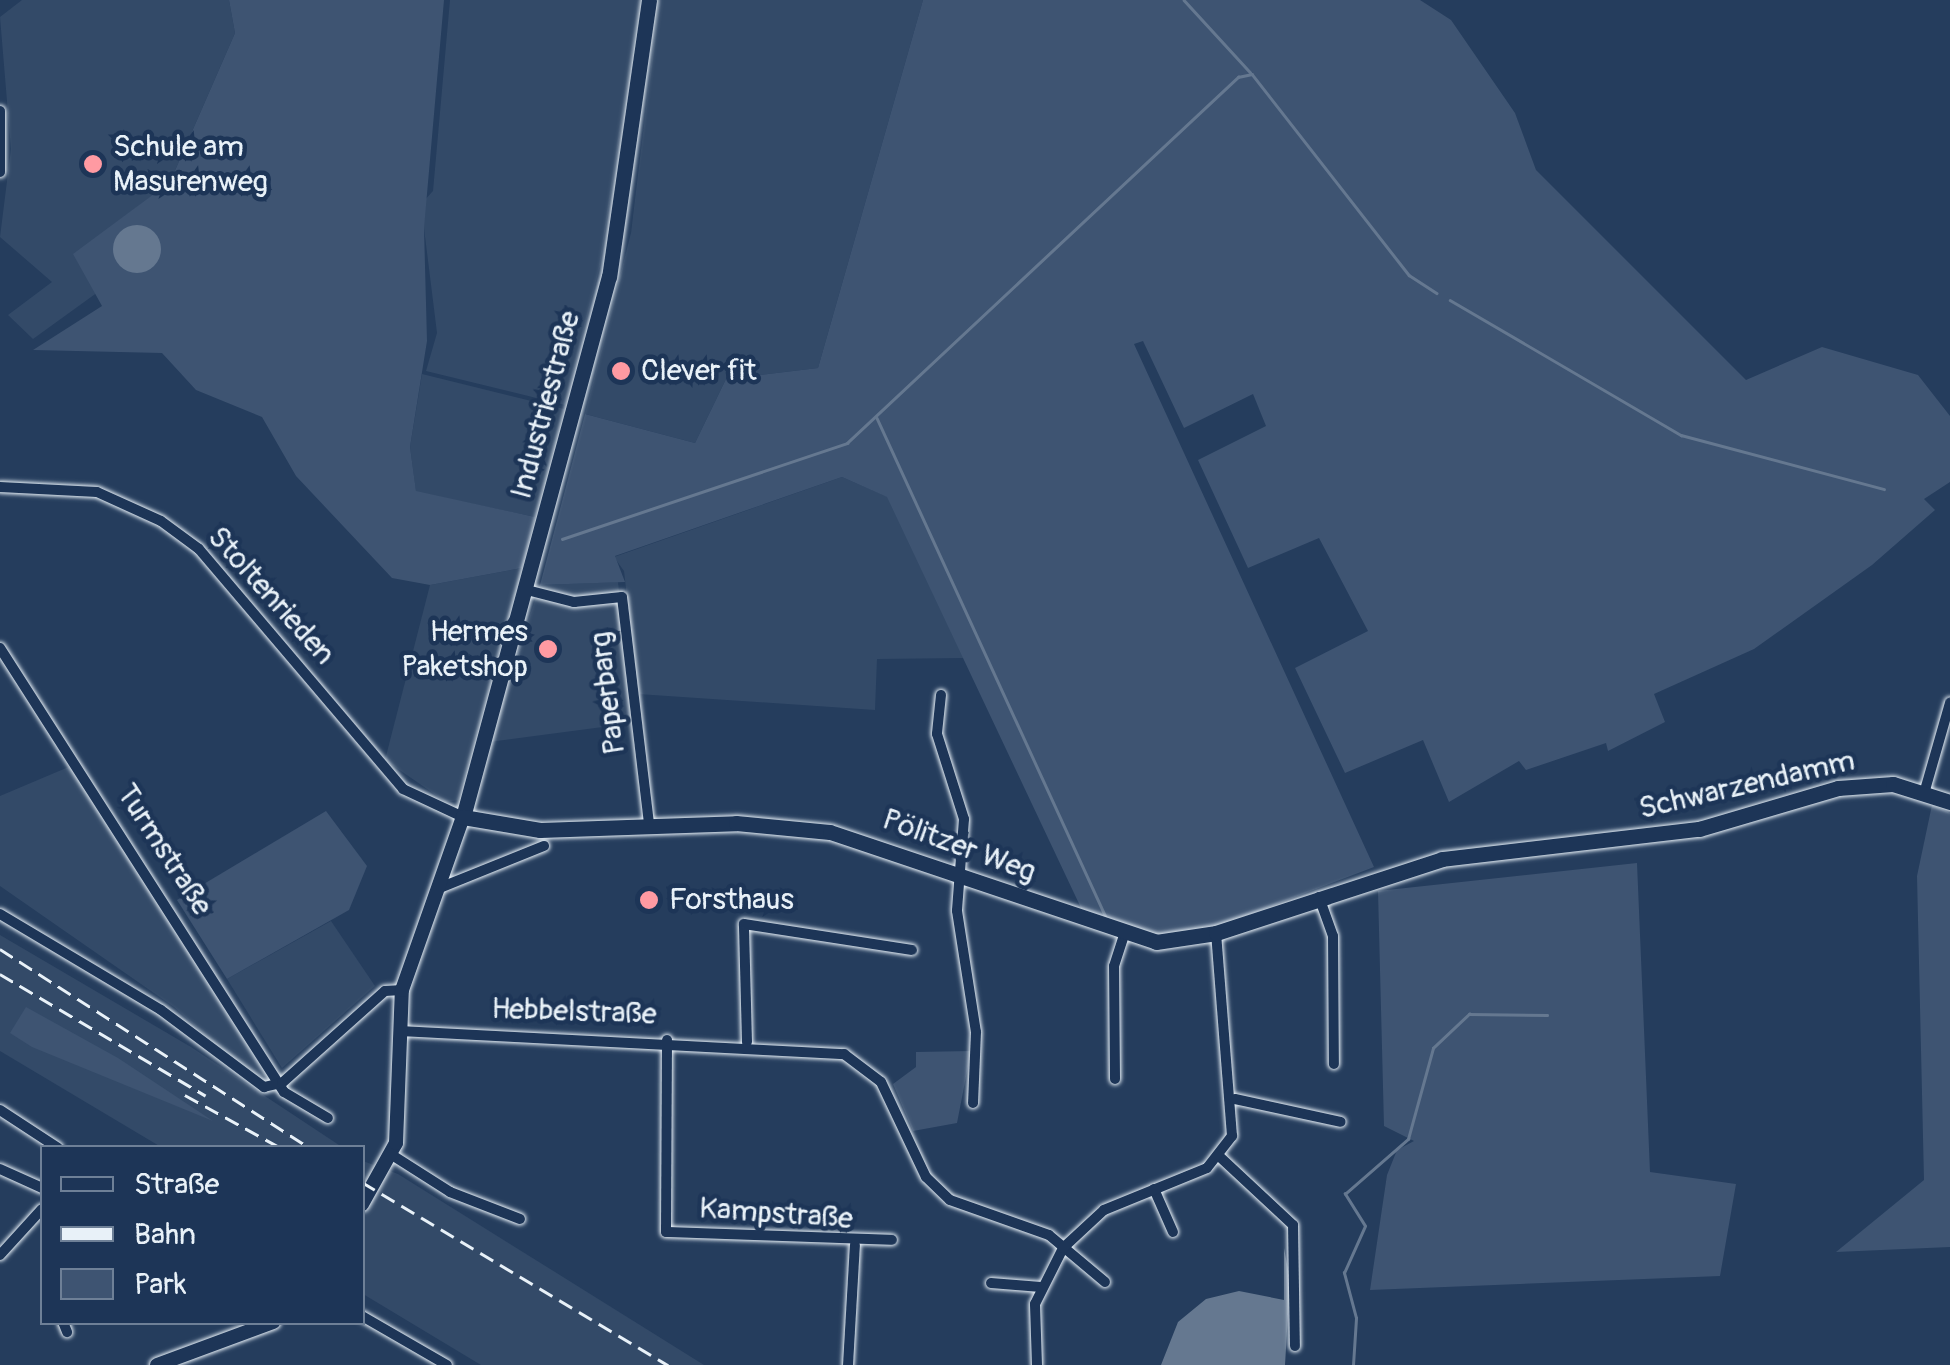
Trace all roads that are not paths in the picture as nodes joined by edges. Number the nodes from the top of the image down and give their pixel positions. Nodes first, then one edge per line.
1 (649, 0) edge
2 (0, 112) edge
3 (0, 172) edge
4 (0, 487) edge
5 (523, 589) junction
6 (0, 648) edge
7 (941, 695) dead end
8 (1950, 703) edge
9 (1925, 790) junction
10 (1950, 802) edge
11 (463, 817) junction
12 (649, 824) junction
13 (544, 846) dead end
14 (1493, 854) joint
15 (962, 875) junction
16 (442, 887) junction
17 (1318, 896) junction
18 (0, 914) edge
19 (1216, 933) junction
20 (1124, 936) junction
21 (912, 950) dead end
22 (402, 990) junction
23 (400, 1030) junction
24 (666, 1040) junction
25 (747, 1042) junction
26 (1334, 1064) dead end
27 (1116, 1080) dead end
28 (282, 1082) junction
29 (1235, 1099) junction
30 (972, 1103) dead end
31 (0, 1110) edge
32 (328, 1118) dead end
33 (1341, 1122) dead end
34 (53, 1145) edge
35 (392, 1155) junction
36 (1220, 1157) junction
37 (0, 1169) edge
38 (40, 1187) edge
39 (1154, 1188) junction
40 (365, 1199) edge
41 (40, 1211) edge
42 (520, 1219) dead end
43 (1173, 1232) dead end
44 (892, 1240) dead end
45 (854, 1244) junction
46 (1063, 1248) junction
47 (0, 1255) edge
48 (1105, 1282) dead end
49 (991, 1283) dead end
50 (1041, 1287) junction
51 (365, 1318) edge
52 (265, 1325) edge
53 (1295, 1346) dead end
54 (157, 1365) edge
55 (447, 1365) edge
56 (848, 1365) edge
57 (1037, 1365) edge

1 - 5 main road, Industriestraße
2 - 3 street
4 - 11 street, Stoltenrieden
5 - 11 main road, Industriestraße
5 - 12 street, Paperbarg
6 - 28 street, Turmstraße
7 - 15 street
8 - 9 street
9 - 10 main road, Schwarzendamm
9 - 14 main road, Schwarzendamm
11 - 12 main road, Pölitzer Weg
11 - 16 street
12 - 15 main road, Pölitzer Weg
13 - 16 street
14 - 17 main road, Pölitzer Weg
15 - 20 main road, Pölitzer Weg
15 - 30 street
16 - 22 street
17 - 19 main road, Pölitzer Weg
17 - 26 street
18 - 28 street
19 - 20 main road, Pölitzer Weg
19 - 29 street
20 - 27 street
21 - 25 street
22 - 23 street
22 - 28 street
23 - 24 street, Hebbelstraße
23 - 35 street
24 - 25 street, Hebbelstraße
24 - 45 street, Kampstraße
25 - 46 street, Hebbelstraße
28 - 32 street, Turmstraße
29 - 33 street
29 - 36 street
31 - 34 street
35 - 40 street
35 - 42 street
36 - 39 street
36 - 53 street
37 - 38 street
39 - 43 street
39 - 46 street
41 - 47 street
44 - 45 street, Kampstraße
45 - 56 street
46 - 48 street, Hebbelstraße
46 - 50 street
49 - 50 street
50 - 57 street
51 - 55 street
52 - 54 street

